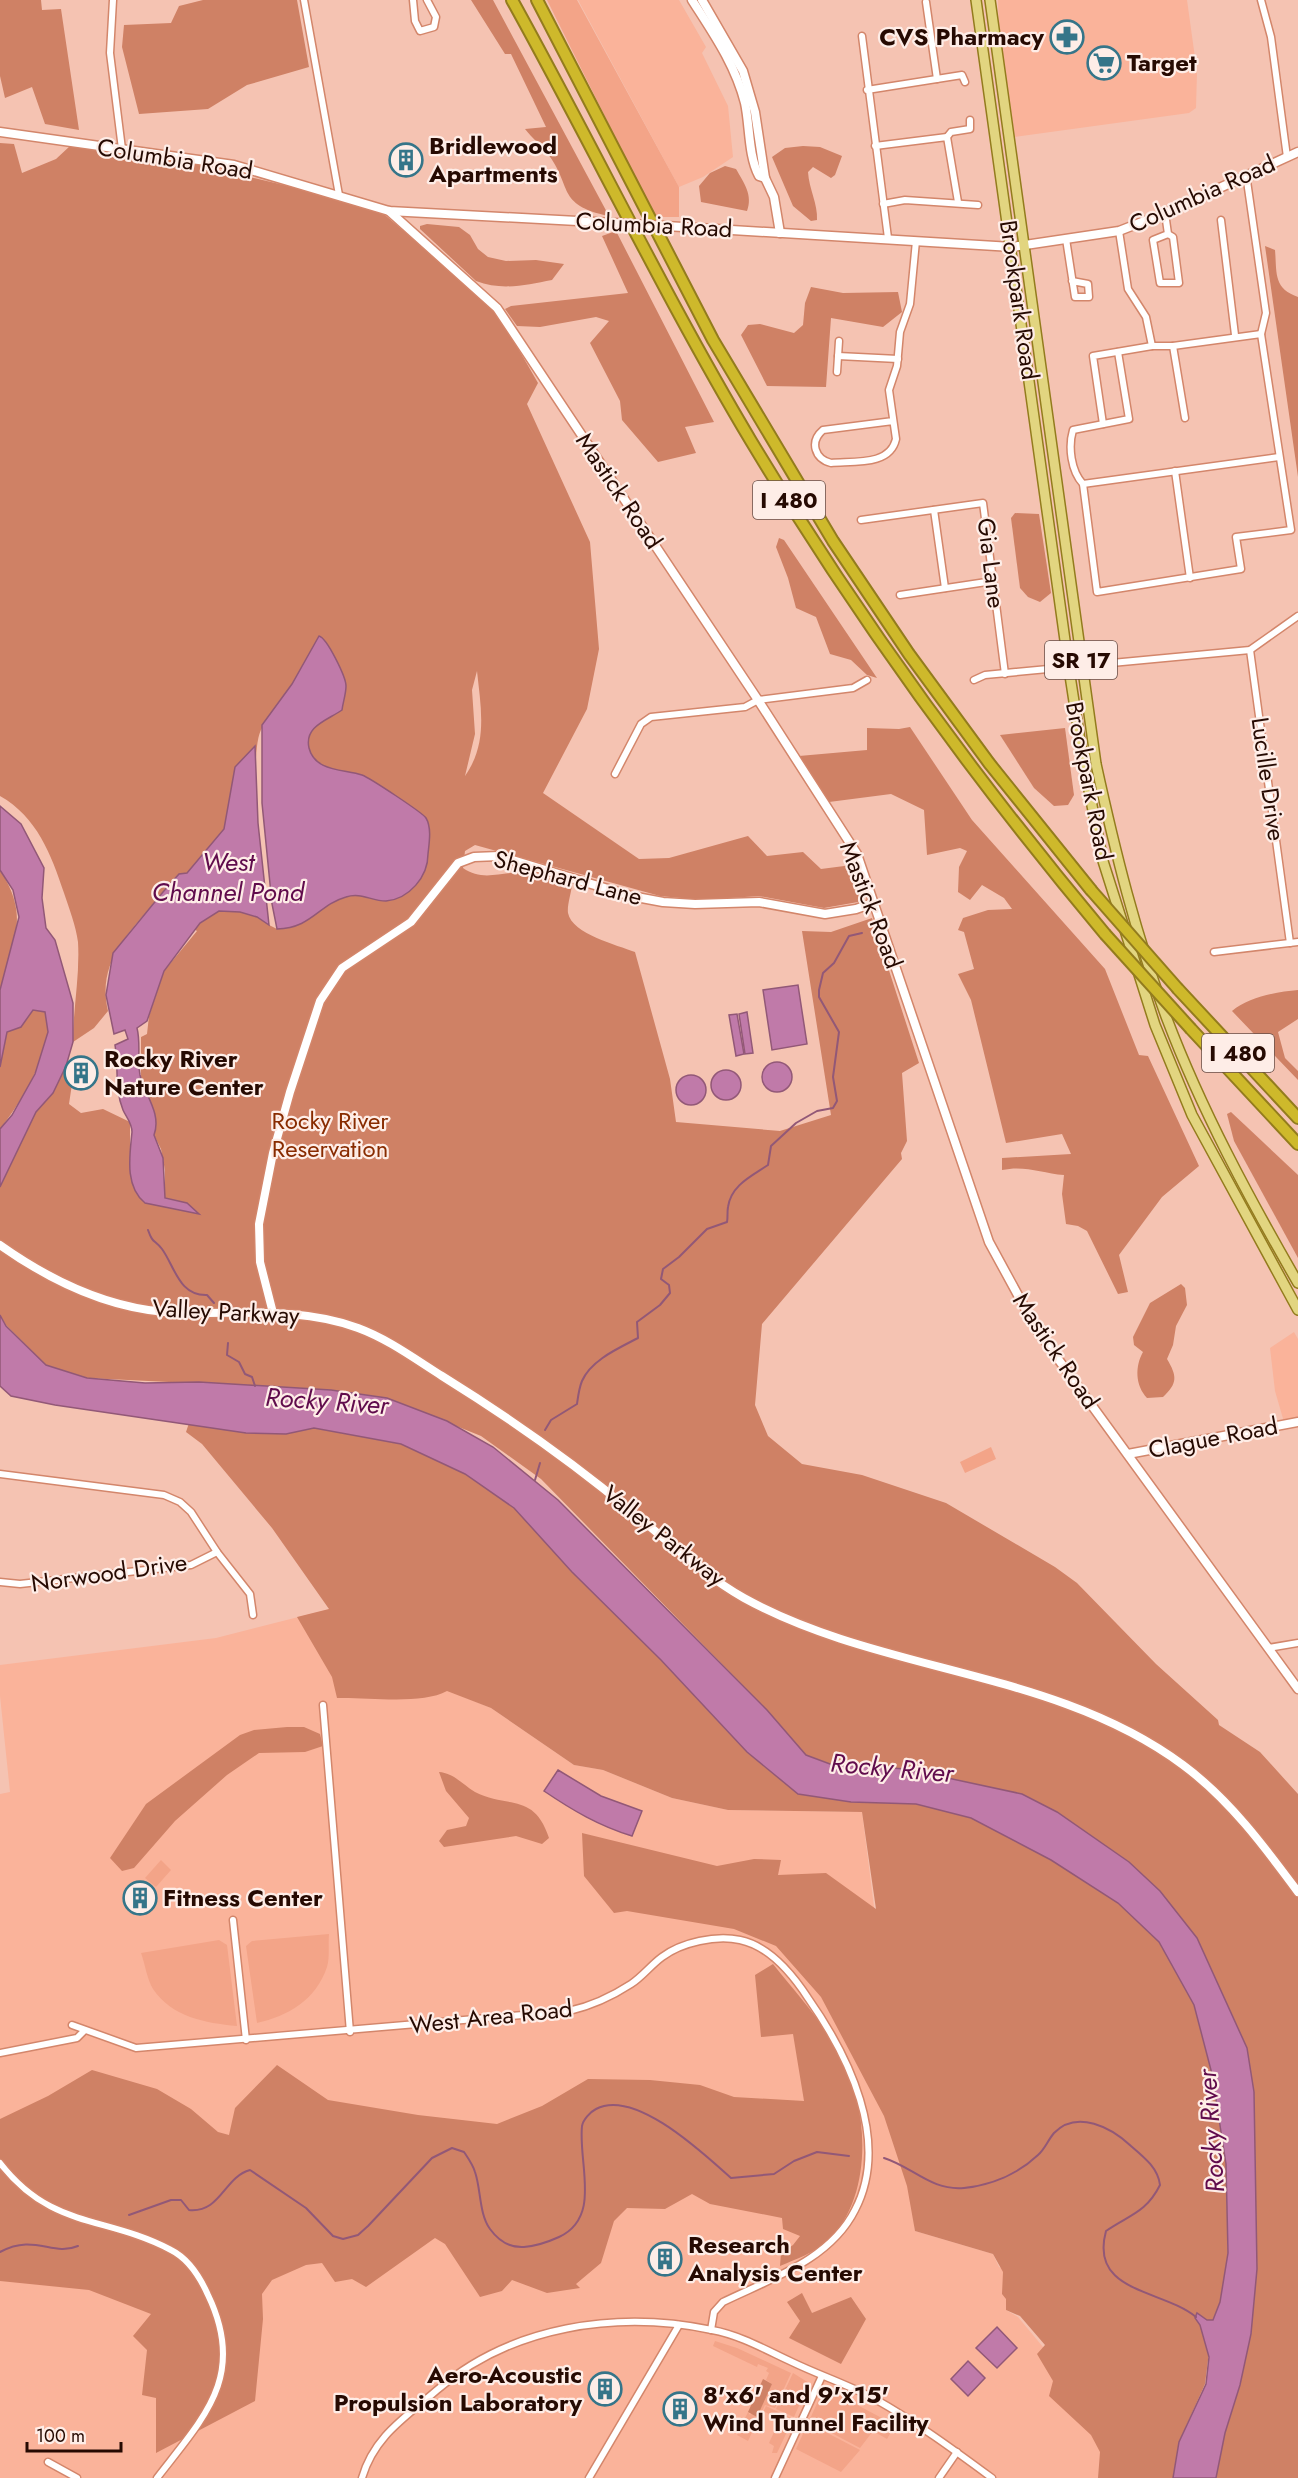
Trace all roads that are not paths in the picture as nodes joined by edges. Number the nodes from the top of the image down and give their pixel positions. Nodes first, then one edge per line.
1 (113, 0) edge
2 (304, 0) edge
3 (413, 0) edge
4 (427, 0) edge
5 (512, 0) edge
6 (537, 0) edge
7 (692, 0) edge
8 (702, 0) edge
9 (976, 0) edge
10 (990, 0) edge
11 (1262, 0) edge
12 (926, 2) dead end
13 (862, 36) dead end
14 (937, 79) junction
15 (965, 82) dead end
16 (867, 90) junction
17 (970, 120) dead end
18 (0, 132) edge
19 (947, 137) junction
20 (874, 146) junction
21 (122, 149) junction
22 (1298, 152) edge
23 (1287, 157) junction
24 (1246, 174) junction
25 (765, 178) junction
26 (339, 195) junction
27 (958, 202) junction
28 (883, 204) junction
29 (978, 205) dead end
30 (389, 211) junction
31 (1165, 213) junction
32 (1221, 220) dead end
33 (1119, 231) junction
34 (780, 233) junction
35 (1168, 234) junction
36 (888, 238) junction
37 (1066, 240) junction
38 (916, 241) junction
39 (1024, 245) junction
40 (1012, 247) junction
41 (1072, 281) dead end
42 (1261, 334) junction
43 (1235, 335) junction
44 (839, 340) dead end
45 (1152, 346) junction
46 (1173, 346) junction
47 (1118, 351) junction
48 (838, 356) junction
49 (898, 359) junction
50 (837, 372) dead end
51 (1185, 418) dead end
52 (893, 421) junction
53 (1103, 424) junction
54 (1279, 456) junction
55 (1175, 471) junction
56 (1083, 484) junction
57 (934, 510) junction
58 (861, 520) dead end
59 (1190, 578) junction
60 (993, 581) junction
61 (945, 588) junction
62 (900, 595) dead end
63 (1298, 616) edge
64 (1251, 650) junction
65 (1082, 667) junction
66 (1069, 669) junction
67 (1005, 674) junction
68 (867, 680) dead end
69 (974, 680) dead end
70 (758, 700) junction
71 (615, 774) dead end
72 (873, 903) junction
73 (1298, 942) edge
74 (1290, 943) junction
75 (1214, 952) dead end
76 (1298, 1118) edge
77 (1298, 1143) edge
78 (0, 1245) edge
79 (1298, 1283) edge
80 (1298, 1310) edge
81 (273, 1313) junction
82 (1298, 1422) edge
83 (1128, 1454) junction
84 (0, 1474) edge
85 (217, 1552) junction
86 (0, 1582) edge
87 (253, 1615) dead end
88 (1298, 1643) edge
89 (1268, 1648) junction
90 (1298, 1689) edge
91 (323, 1705) dead end
92 (1298, 1892) edge
93 (233, 1920) dead end
94 (72, 2025) dead end
95 (84, 2031) junction
96 (350, 2032) junction
97 (246, 2040) junction
98 (0, 2053) edge
99 (0, 2163) edge
100 (679, 2325) junction
101 (711, 2330) junction
102 (822, 2376) junction
103 (957, 2452) junction
104 (48, 2462) dead end
105 (77, 2478) edge
106 (157, 2478) edge
107 (362, 2478) edge
108 (589, 2478) edge
109 (775, 2478) edge
110 (939, 2478) edge
111 (992, 2478) edge

1 - 21 street
2 - 26 street
3 - 4 street
5 - 77 highway, I 480, bridge
6 - 76 highway, I 480, bridge
7 - 25 street
8 - 25 street
9 - 40 main road, Brookpark Road / SR 17
10 - 39 main road, Brookpark Road / SR 17
11 - 23 street
12 - 14 street
13 - 16 street
14 - 15 street
14 - 16 street
16 - 20 street
17 - 19 street
18 - 21 street, Columbia Road
19 - 20 street
19 - 27 street
20 - 28 street
21 - 26 street, Columbia Road
22 - 23 street, Columbia Road
23 - 24 street, Columbia Road
24 - 31 street, Columbia Road
24 - 42 street
25 - 34 street
26 - 30 street, Columbia Road
27 - 28 street
27 - 29 street
28 - 36 street
30 - 34 street, Columbia Road, bridge
30 - 70 street, Mastick Road
31 - 33 street, Columbia Road
31 - 35 street
32 - 43 street
33 - 37 street, Columbia Road
33 - 45 street
34 - 36 street, Columbia Road
35 - 35 street
36 - 38 street, Columbia Road
37 - 39 street, Columbia Road
37 - 41 street
38 - 40 street, Columbia Road
38 - 49 street
39 - 40 street, Columbia Road
39 - 65 main road, Brookpark Road / SR 17
40 - 66 main road, Brookpark Road / SR 17
42 - 43 street
42 - 54 street
43 - 46 street
44 - 48 street
45 - 46 street
45 - 47 street
46 - 51 street
47 - 53 street
47 - 53 street
48 - 49 street
48 - 50 street
49 - 52 street
52 - 52 street
53 - 56 street
54 - 55 street
54 - 59 street
55 - 56 street
55 - 59 street
56 - 59 street
57 - 58 street, Gia Lane
57 - 60 street, Gia Lane
57 - 61 street
60 - 61 street
60 - 67 street, Gia Lane
61 - 62 street
63 - 64 street
64 - 65 street
64 - 74 street, Lucille Drive
65 - 66 street
65 - 79 main road, Brookpark Road / SR 17
66 - 67 street
66 - 80 main road, Brookpark Road / SR 17
67 - 69 street
68 - 70 street
70 - 71 street
70 - 72 street, Mastick Road
72 - 81 street, Shephard Lane
72 - 83 street, Mastick Road
73 - 74 street
74 - 75 street
78 - 81 street, Valley Parkway
81 - 92 street, Valley Parkway
82 - 83 street, Clague Road
83 - 89 street, Mastick Road
84 - 85 street
85 - 86 street, Norwood Drive
85 - 87 street
88 - 89 street
89 - 90 street, Mastick Road
91 - 96 street
93 - 97 street
94 - 95 street, West Area Road
95 - 97 street, West Area Road
95 - 98 street
96 - 97 street, West Area Road
96 - 101 street, West Area Road
99 - 106 street
100 - 101 street
100 - 107 street
100 - 108 street
101 - 102 street
102 - 103 street
102 - 109 street
103 - 110 street
103 - 111 street
104 - 105 street

